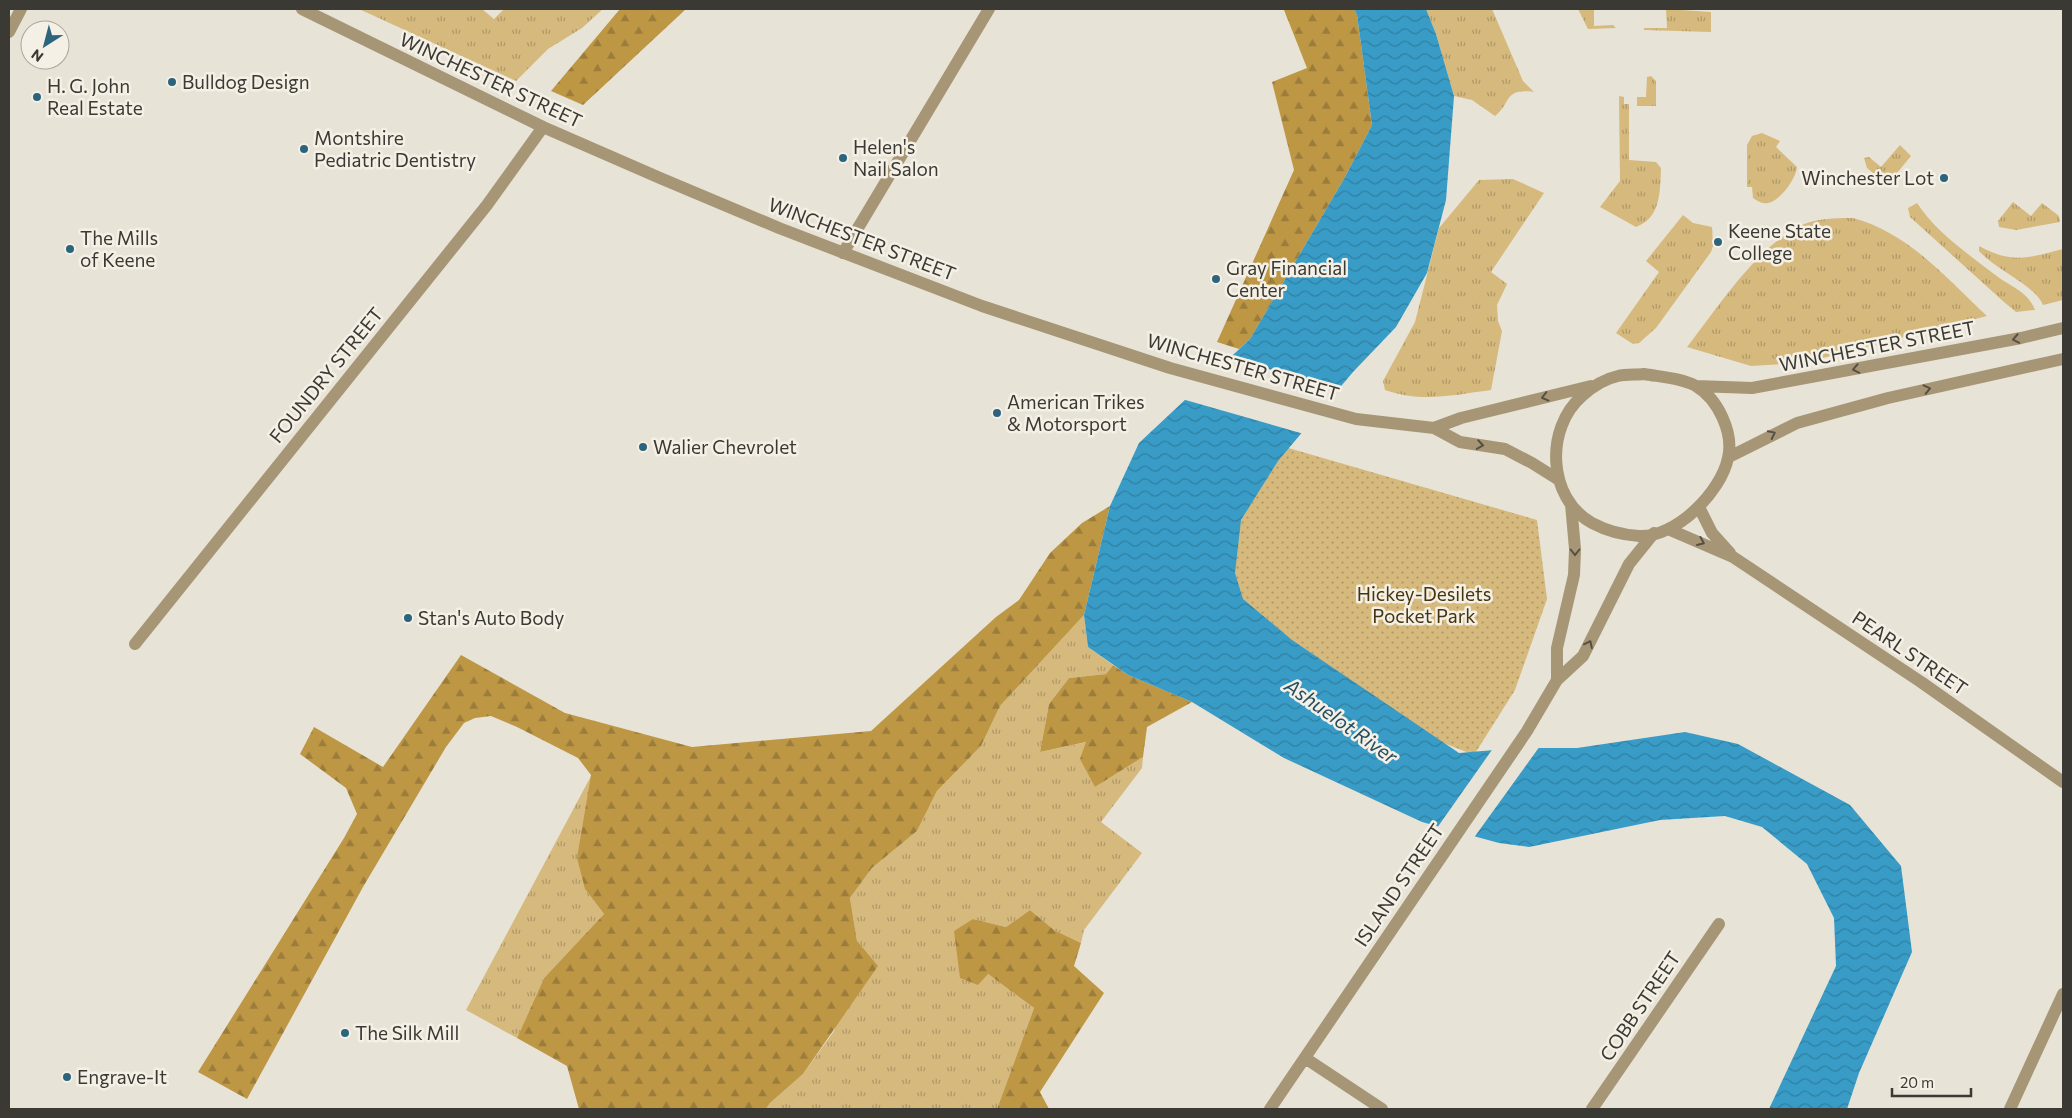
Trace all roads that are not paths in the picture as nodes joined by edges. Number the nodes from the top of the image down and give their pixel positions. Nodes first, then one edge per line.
1 (21, 9) edge
2 (302, 9) edge
3 (989, 9) edge
4 (9, 32) edge
5 (543, 127) junction
6 (843, 253) junction
7 (2063, 328) edge
8 (2063, 359) edge
9 (1593, 386) junction
10 (1696, 386) junction
11 (1434, 428) junction
12 (1729, 457) junction
13 (1558, 480) junction
14 (1571, 504) junction
15 (1699, 507) junction
16 (1668, 530) junction
17 (1654, 533) junction
18 (1733, 557) junction
19 (135, 644) dead end
20 (1557, 680) junction
21 (2063, 782) edge
22 (1719, 924) dead end
23 (2063, 994) edge
24 (1305, 1058) junction
25 (1270, 1109) edge
26 (1382, 1109) edge
27 (1592, 1109) edge
28 (2010, 1109) edge

1 - 4 street
2 - 5 street, WINCHESTER STREET
3 - 6 street
5 - 6 street, WINCHESTER STREET
5 - 19 street, FOUNDRY STREET
6 - 11 street, WINCHESTER STREET
7 -> 10 street, WINCHESTER STREET
12 -> 8 street
9 - 10 street
9 -> 11 street, WINCHESTER STREET
9 - 13 street
10 - 12 street
11 -> 13 street, WINCHESTER STREET
12 - 15 street
13 - 14 street
14 - 17 street
14 -> 20 street
15 - 16 street
15 - 18 street, PEARL STREET
16 - 17 street
16 -> 18 street, PEARL STREET
20 -> 17 street, ISLAND STREET
18 - 21 street, PEARL STREET
20 - 24 street, ISLAND STREET
22 - 27 street, COBB STREET
23 - 28 street
24 - 25 street, ISLAND STREET
24 - 26 street

